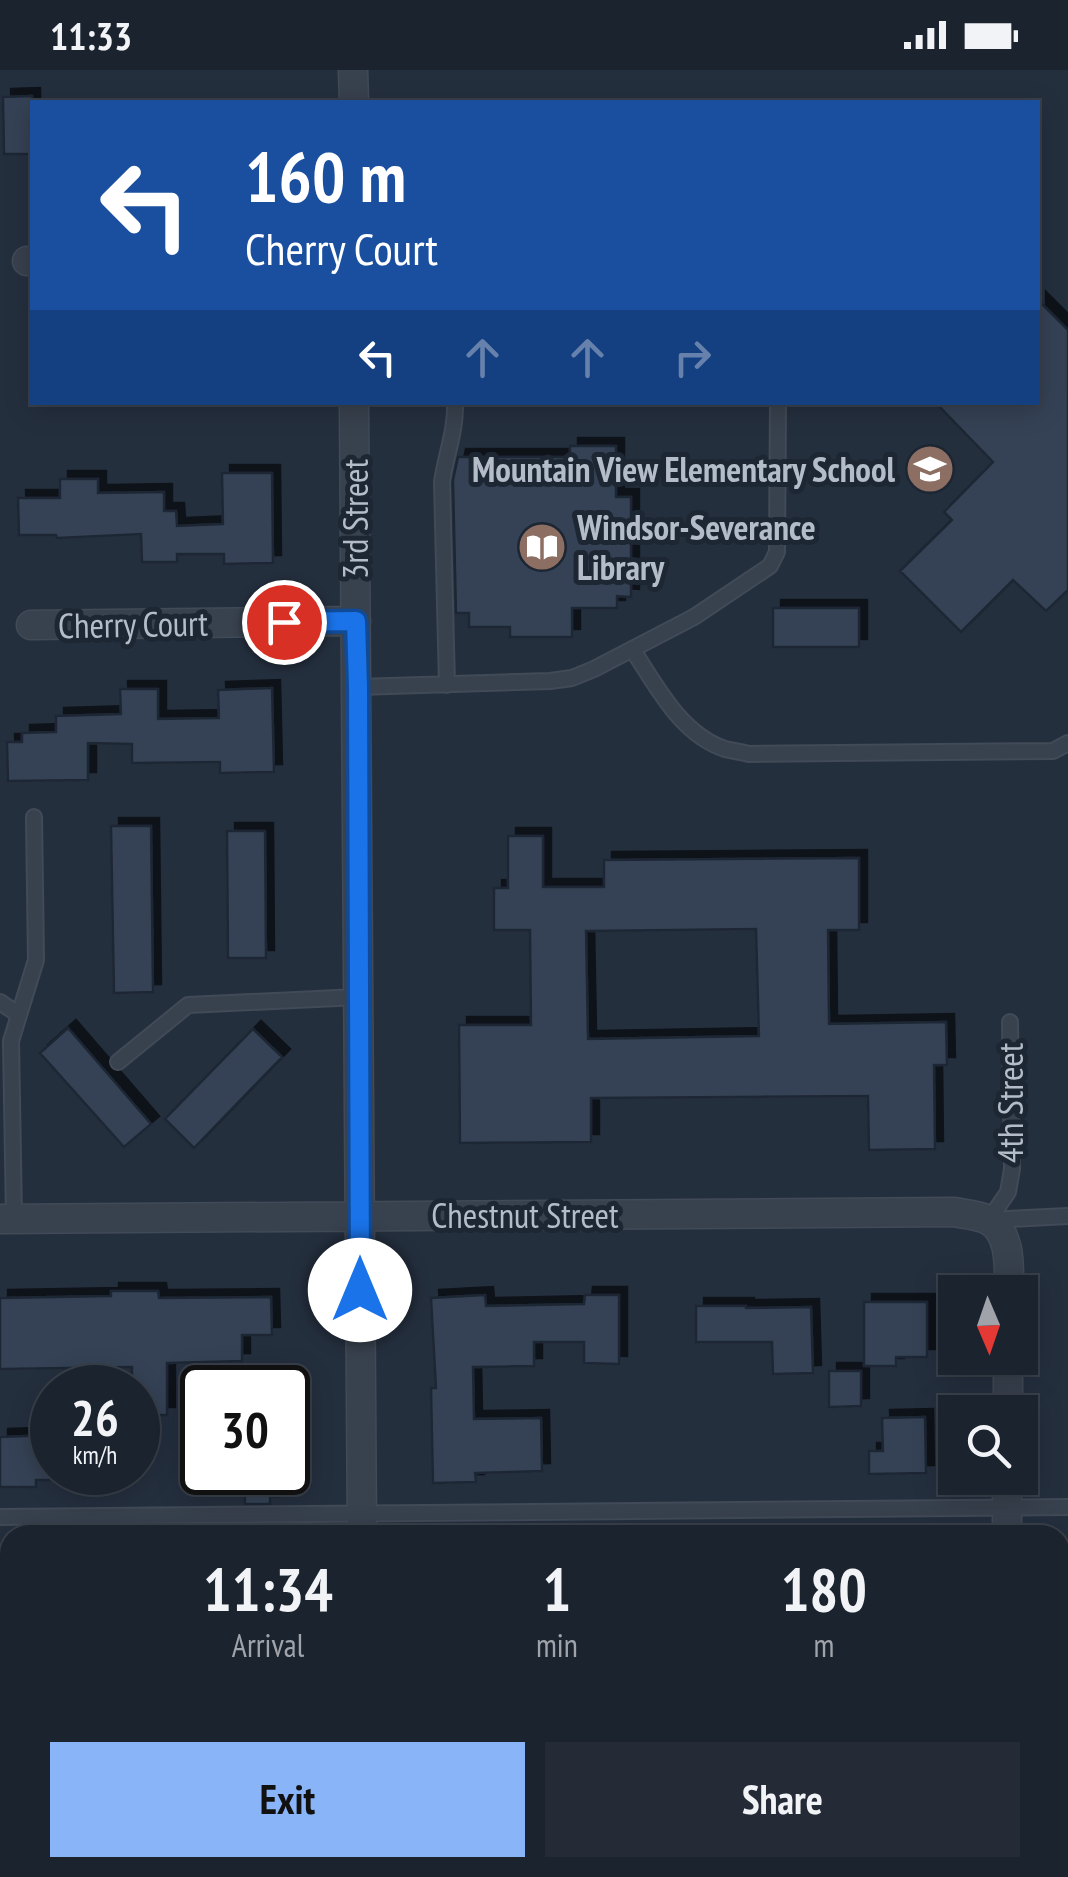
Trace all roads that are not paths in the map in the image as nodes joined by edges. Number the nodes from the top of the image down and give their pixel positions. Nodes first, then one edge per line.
1 (353, 70) edge
2 (354, 100) edge
3 (354, 405) edge
4 (455, 405) edge
5 (778, 405) edge
6 (356, 621) junction
7 (31, 625) dead end
8 (632, 649) junction
9 (447, 684) junction
10 (358, 687) junction
11 (1068, 743) edge
12 (34, 817) dead end
13 (358, 997) junction
14 (0, 1002) edge
15 (19, 1015) junction
16 (1010, 1022) dead end
17 (118, 1062) dead end
18 (360, 1216) junction
19 (1068, 1216) edge
20 (7, 1218) edge
21 (989, 1220) junction
22 (1009, 1275) edge
23 (1007, 1495) edge
24 (1068, 1507) edge
25 (0, 1516) edge
26 (1007, 1521) edge
27 (362, 1524) edge

1 - 2 street
3 - 6 street, 3rd Street
4 - 9 lane
5 - 8 lane
6 - 7 street, Cherry Court
6 - 10 street, 3rd Street
8 - 9 lane
8 - 11 lane
9 - 10 lane
10 - 13 street, 3rd Street
12 - 15 lane
13 - 17 lane
13 - 18 street, 3rd Street
14 - 15 lane
15 - 20 lane
16 - 21 lane, 4th Street
18 - 20 street, Chestnut Street
18 - 21 street, Chestnut Street
18 - 27 street, 3rd Street
19 - 21 lane
21 - 22 street
23 - 26 street
24 - 26 lane
25 - 27 lane
26 - 27 lane

